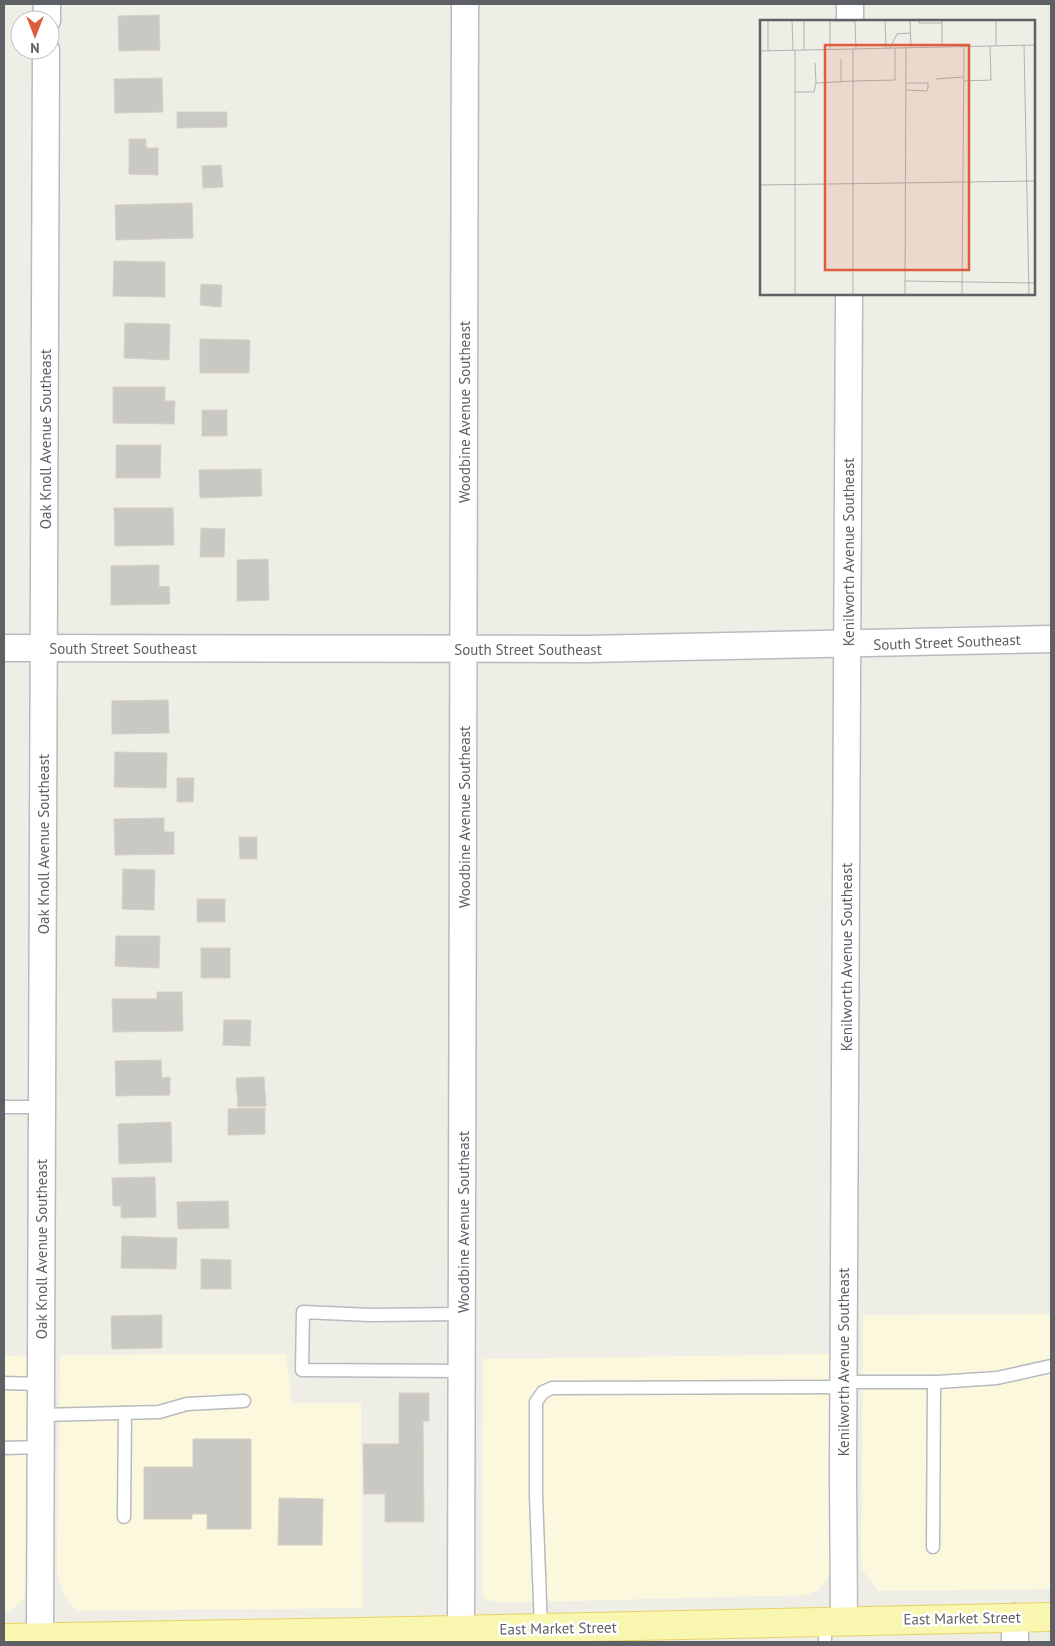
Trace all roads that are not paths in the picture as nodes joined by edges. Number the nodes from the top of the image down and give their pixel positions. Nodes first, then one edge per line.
1 (465, 4) edge
2 (850, 4) edge
3 (850, 20) edge
4 (46, 60) edge
5 (848, 295) edge
6 (1051, 639) edge
7 (847, 644) junction
8 (4, 648) edge
9 (44, 648) junction
10 (464, 649) junction
11 (4, 1107) edge
12 (42, 1107) junction
13 (462, 1314) junction
14 (1051, 1366) edge
15 (462, 1371) junction
16 (934, 1382) junction
17 (4, 1383) edge
18 (41, 1384) junction
19 (843, 1385) junction
20 (244, 1401) dead end
21 (126, 1413) junction
22 (41, 1416) junction
23 (40, 1447) junction
24 (4, 1448) edge
25 (124, 1517) dead end
26 (933, 1547) dead end
27 (1051, 1616) edge
28 (541, 1628) junction
29 (831, 1628) edge
30 (461, 1630) junction
31 (1015, 1630) edge
32 (609, 1634) edge
33 (574, 1635) edge
34 (424, 1636) edge
35 (40, 1637) junction
36 (4, 1638) edge
37 (200, 1639) edge

1 - 10 street, Woodbine Avenue Southeast
2 - 3 street
4 - 9 street, Oak Knoll Avenue Southeast
5 - 7 street, Kenilworth Avenue Southeast
6 - 7 street, South Street Southeast
7 - 10 street, South Street Southeast
7 - 19 street, Kenilworth Avenue Southeast
8 - 9 street, South Street Southeast
9 - 10 street, South Street Southeast
9 - 12 street, Oak Knoll Avenue Southeast
10 - 13 street, Woodbine Avenue Southeast
11 - 12 lane
12 - 18 street, Oak Knoll Avenue Southeast
13 - 15 street, Woodbine Avenue Southeast
13 - 15 lane
14 - 16 lane
15 - 30 street, Woodbine Avenue Southeast
16 - 19 lane
16 - 26 lane
17 - 18 lane
18 - 22 street, Oak Knoll Avenue Southeast
19 - 28 lane
19 - 29 street, Kenilworth Avenue Southeast
20 - 21 lane
21 - 22 lane
21 - 25 lane
22 - 23 street, Oak Knoll Avenue Southeast
23 - 24 lane
23 - 35 street, Oak Knoll Avenue Southeast
27 - 31 main road, East Market Street
28 - 30 main road, East Market Street
28 - 33 main road, East Market Street
29 - 31 main road, East Market Street
29 - 32 main road, East Market Street
30 - 34 main road, East Market Street
32 - 33 main road, East Market Street
34 - 37 main road, East Market Street
35 - 36 main road, East Market Street
35 - 37 main road, East Market Street

